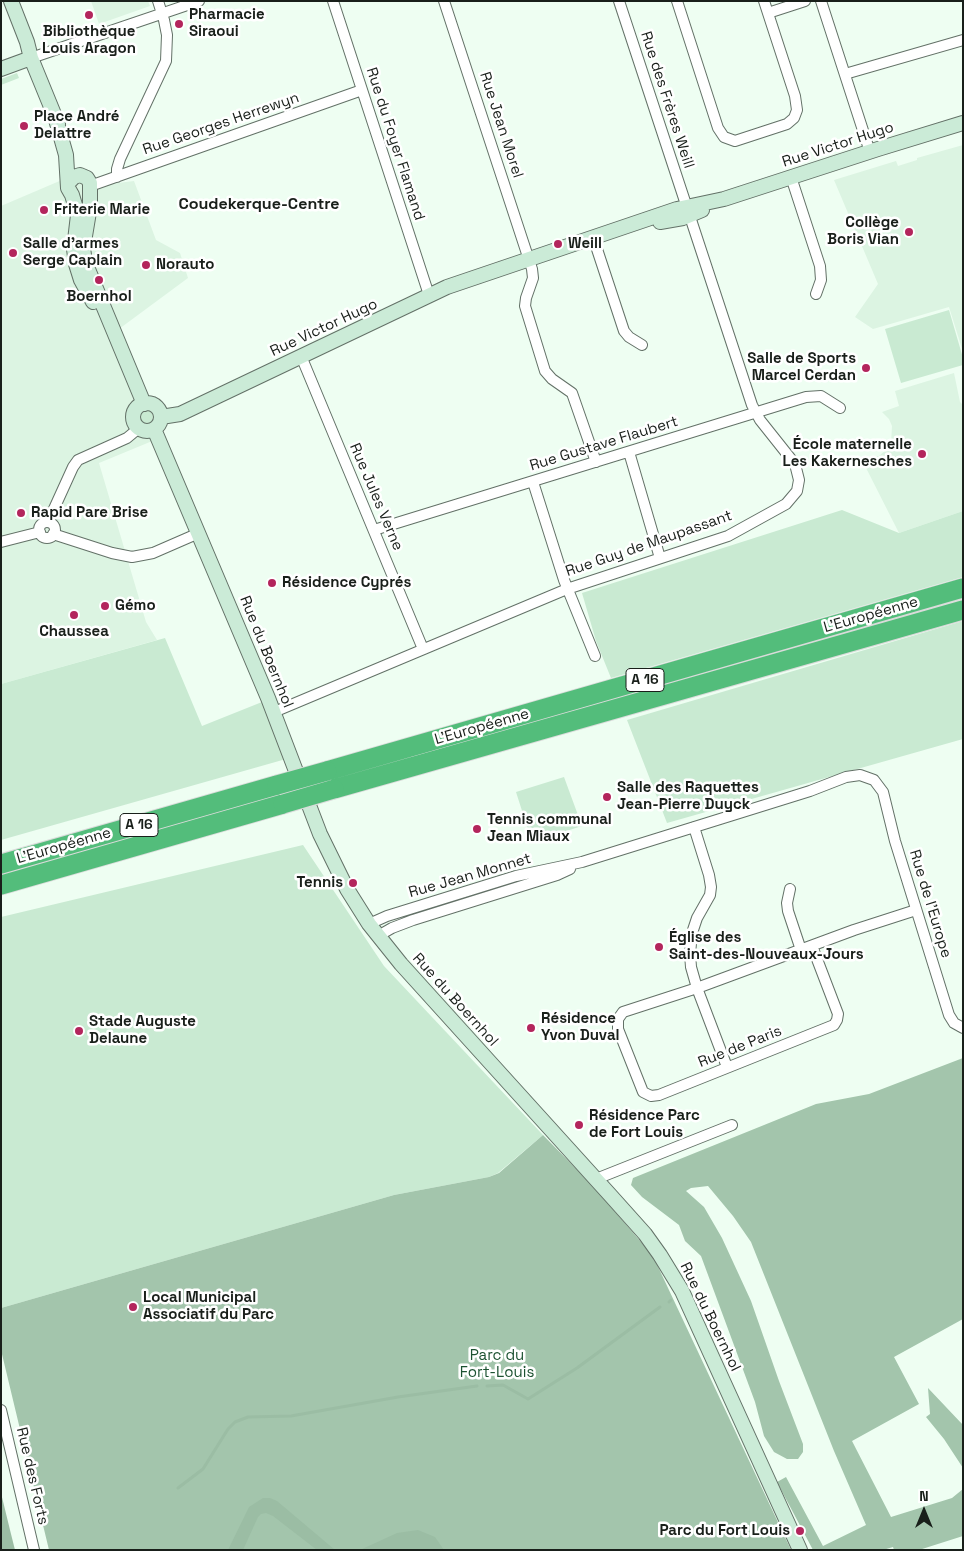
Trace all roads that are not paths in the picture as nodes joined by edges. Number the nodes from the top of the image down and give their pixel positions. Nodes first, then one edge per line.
1 (2, 1) edge
2 (11, 1) edge
3 (158, 1) edge
4 (199, 1) edge
5 (332, 1) edge
6 (444, 1) edge
7 (620, 1) edge
8 (677, 1) edge
9 (764, 1) edge
10 (805, 1) edge
11 (821, 1) edge
12 (162, 13) junction
13 (768, 13) junction
14 (963, 40) edge
15 (31, 58) junction
16 (1, 69) edge
17 (845, 74) junction
18 (362, 90) junction
19 (55, 116) junction
20 (963, 124) edge
21 (870, 152) junction
22 (117, 177) junction
23 (791, 177) junction
24 (88, 184) junction
25 (71, 189) junction
26 (687, 212) junction
27 (594, 240) junction
28 (530, 261) junction
29 (816, 294) dead end
30 (429, 295) junction
31 (642, 345) dead end
32 (121, 349) junction
33 (301, 356) junction
34 (144, 404) junction
35 (840, 408) dead end
36 (755, 413) junction
37 (161, 417) junction
38 (139, 428) junction
39 (154, 429) junction
40 (629, 452) junction
41 (596, 462) junction
42 (533, 482) junction
43 (48, 522) junction
44 (374, 530) junction
45 (40, 532) junction
46 (199, 533) junction
47 (53, 534) junction
48 (1, 542) edge
49 (660, 558) junction
50 (567, 588) junction
51 (963, 588) edge
52 (963, 610) edge
53 (423, 649) junction
54 (595, 656) dead end
55 (274, 712) junction
56 (872, 783) joint
57 (694, 827) junction
58 (582, 862) junction
59 (1, 864) edge
60 (72, 865) junction
61 (1, 885) edge
62 (790, 889) dead end
63 (1, 890) edge
64 (916, 910) junction
65 (369, 924) junction
66 (378, 936) junction
67 (812, 946) junction
68 (800, 950) junction
69 (697, 988) junction
70 (963, 1028) edge
71 (727, 1067) junction
72 (732, 1125) dead end
73 (596, 1179) junction
74 (1, 1410) edge
75 (34, 1550) edge
76 (800, 1550) edge

1 - 15 street
2 - 15 street
3 - 12 street
4 - 12 street
5 - 18 street, Rue du Foyer Flamand
6 - 28 street, Rue Jean Morel
7 - 26 street, Rue des Frères Weill
8 - 13 street
9 - 13 street
10 - 13 street
11 - 17 street
12 - 15 street
12 - 22 street
14 - 17 street
15 - 16 street
15 - 19 street
17 - 21 street
18 - 22 street, Rue Georges Herrewyn
18 - 30 street, Rue du Foyer Flamand
19 - 24 street
19 - 25 street
20 - 21 street, Rue Victor Hugo
21 - 23 street, Rue Victor Hugo
22 - 24 street, Rue Georges Herrewyn
23 - 26 street, Rue Victor Hugo
23 - 29 street
24 - 25 street
24 - 25 street
24 - 32 street
25 - 32 street
26 - 27 street, Rue Victor Hugo
26 - 36 street, Rue Guy de Maupassant
27 - 28 street, Rue Victor Hugo
27 - 31 street
28 - 30 street, Rue Victor Hugo
28 - 41 street, Rue Jean Morel
30 - 33 street, Rue Victor Hugo
32 - 34 street
33 - 37 street, Rue Victor Hugo
33 - 44 street, Rue Jules Verne
34 - 37 street
34 - 38 street
35 - 36 street, Rue Gustave Flaubert
36 - 40 street, Rue Gustave Flaubert
36 - 49 street, Rue Guy de Maupassant
37 - 39 street
38 - 39 street
38 - 43 street
39 - 46 street, Rue du Boernhol
40 - 41 street, Rue Gustave Flaubert
40 - 49 street
41 - 42 street, Rue Gustave Flaubert
42 - 44 street, Rue Gustave Flaubert
42 - 50 street
43 - 45 street
43 - 47 street
44 - 53 street, Rue Jules Verne
45 - 47 street
45 - 48 street
46 - 47 street
46 - 55 street, Rue du Boernhol
49 - 50 street, Rue Guy de Maupassant
50 - 53 street, Rue Guy de Maupassant
50 - 54 street
51 - 59 highway, L'Européenne / A 16, bridge
52 - 60 highway, L'Européenne / A 16, bridge
53 - 55 street, Rue Guy de Maupassant
55 - 65 street, Rue du Boernhol
56 - 57 street, Rue Jean Monnet
56 - 64 street, Rue de l'Europe
57 - 58 street, Rue Jean Monnet
57 - 69 street
58 - 65 street, Rue Jean Monnet
58 - 66 street, Rue Jean Monnet
60 - 61 highway, L'Européenne / A 16
60 - 63 highway
62 - 68 street
64 - 67 street
64 - 70 street, Rue de l'Europe
65 - 66 street, Rue du Boernhol
66 - 73 street, Rue du Boernhol
67 - 68 street
67 - 71 street, Rue de Paris
68 - 69 street
69 - 71 street
69 - 71 street, Rue de Paris
72 - 73 street
73 - 76 street, Rue du Boernhol
74 - 75 street, Rue des Forts

